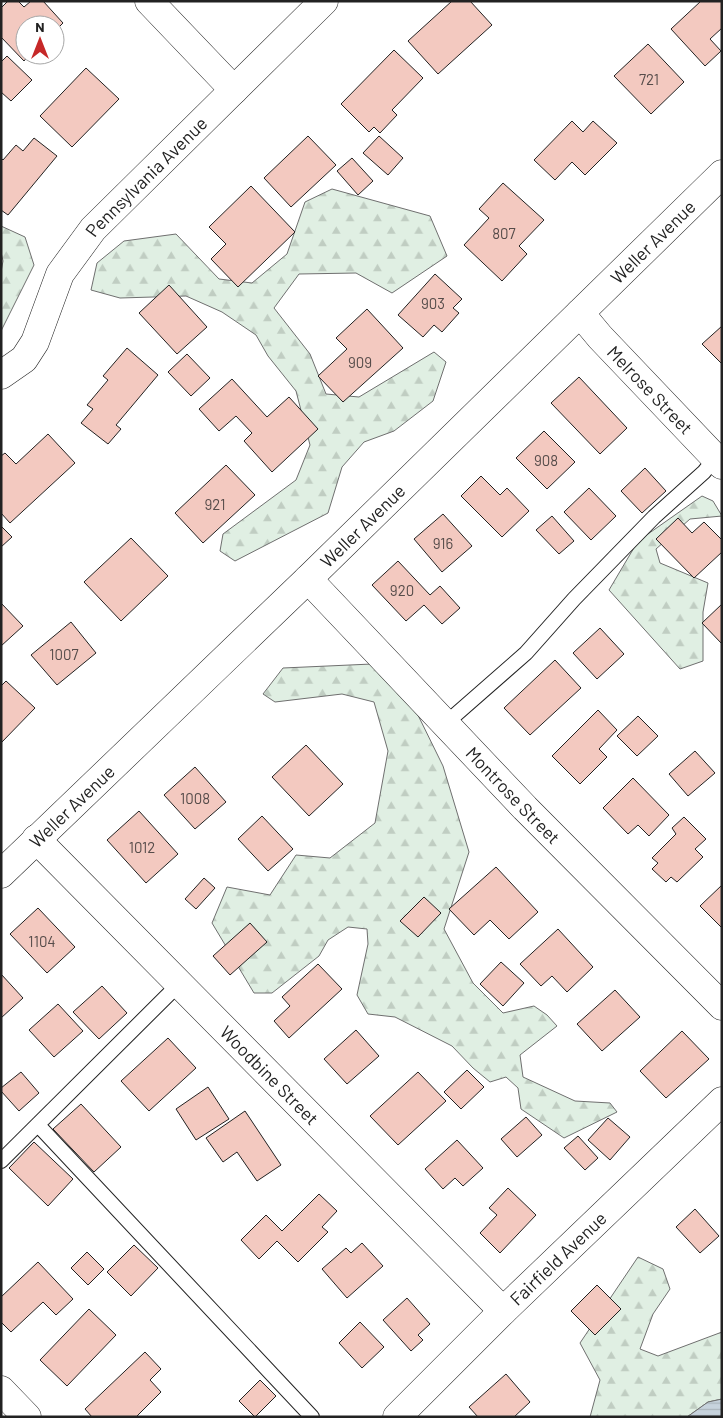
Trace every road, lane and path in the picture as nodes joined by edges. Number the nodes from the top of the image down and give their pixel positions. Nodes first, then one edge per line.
1 (149, 1) edge
2 (324, 1) edge
3 (234, 90) junction
4 (722, 174) edge
5 (580, 313) junction
6 (1, 375) edge
7 (718, 462) edge
8 (308, 580) junction
9 (445, 724) junction
10 (36, 840) junction
11 (1, 874) edge
12 (180, 984) junction
13 (722, 1006) edge
14 (722, 1101) edge
15 (38, 1125) junction
16 (1, 1161) edge
17 (503, 1311) junction
18 (312, 1417) edge
19 (397, 1417) edge

1 - 3 street
2 - 3 street, Pennsylvania Avenue
3 - 6 street, Pennsylvania Avenue
4 - 5 street, Weller Avenue
5 - 7 street, Melrose Street
5 - 8 street, Weller Avenue
7 - 9 lane
8 - 9 street, Montrose Street
8 - 10 street, Weller Avenue
9 - 13 street, Montrose Street
10 - 11 street, Weller Avenue
10 - 12 street, Woodbine Street
12 - 15 lane
12 - 17 street, Woodbine Street
14 - 17 street, Fairfield Avenue
15 - 16 lane
15 - 18 lane
17 - 19 street, Fairfield Avenue

